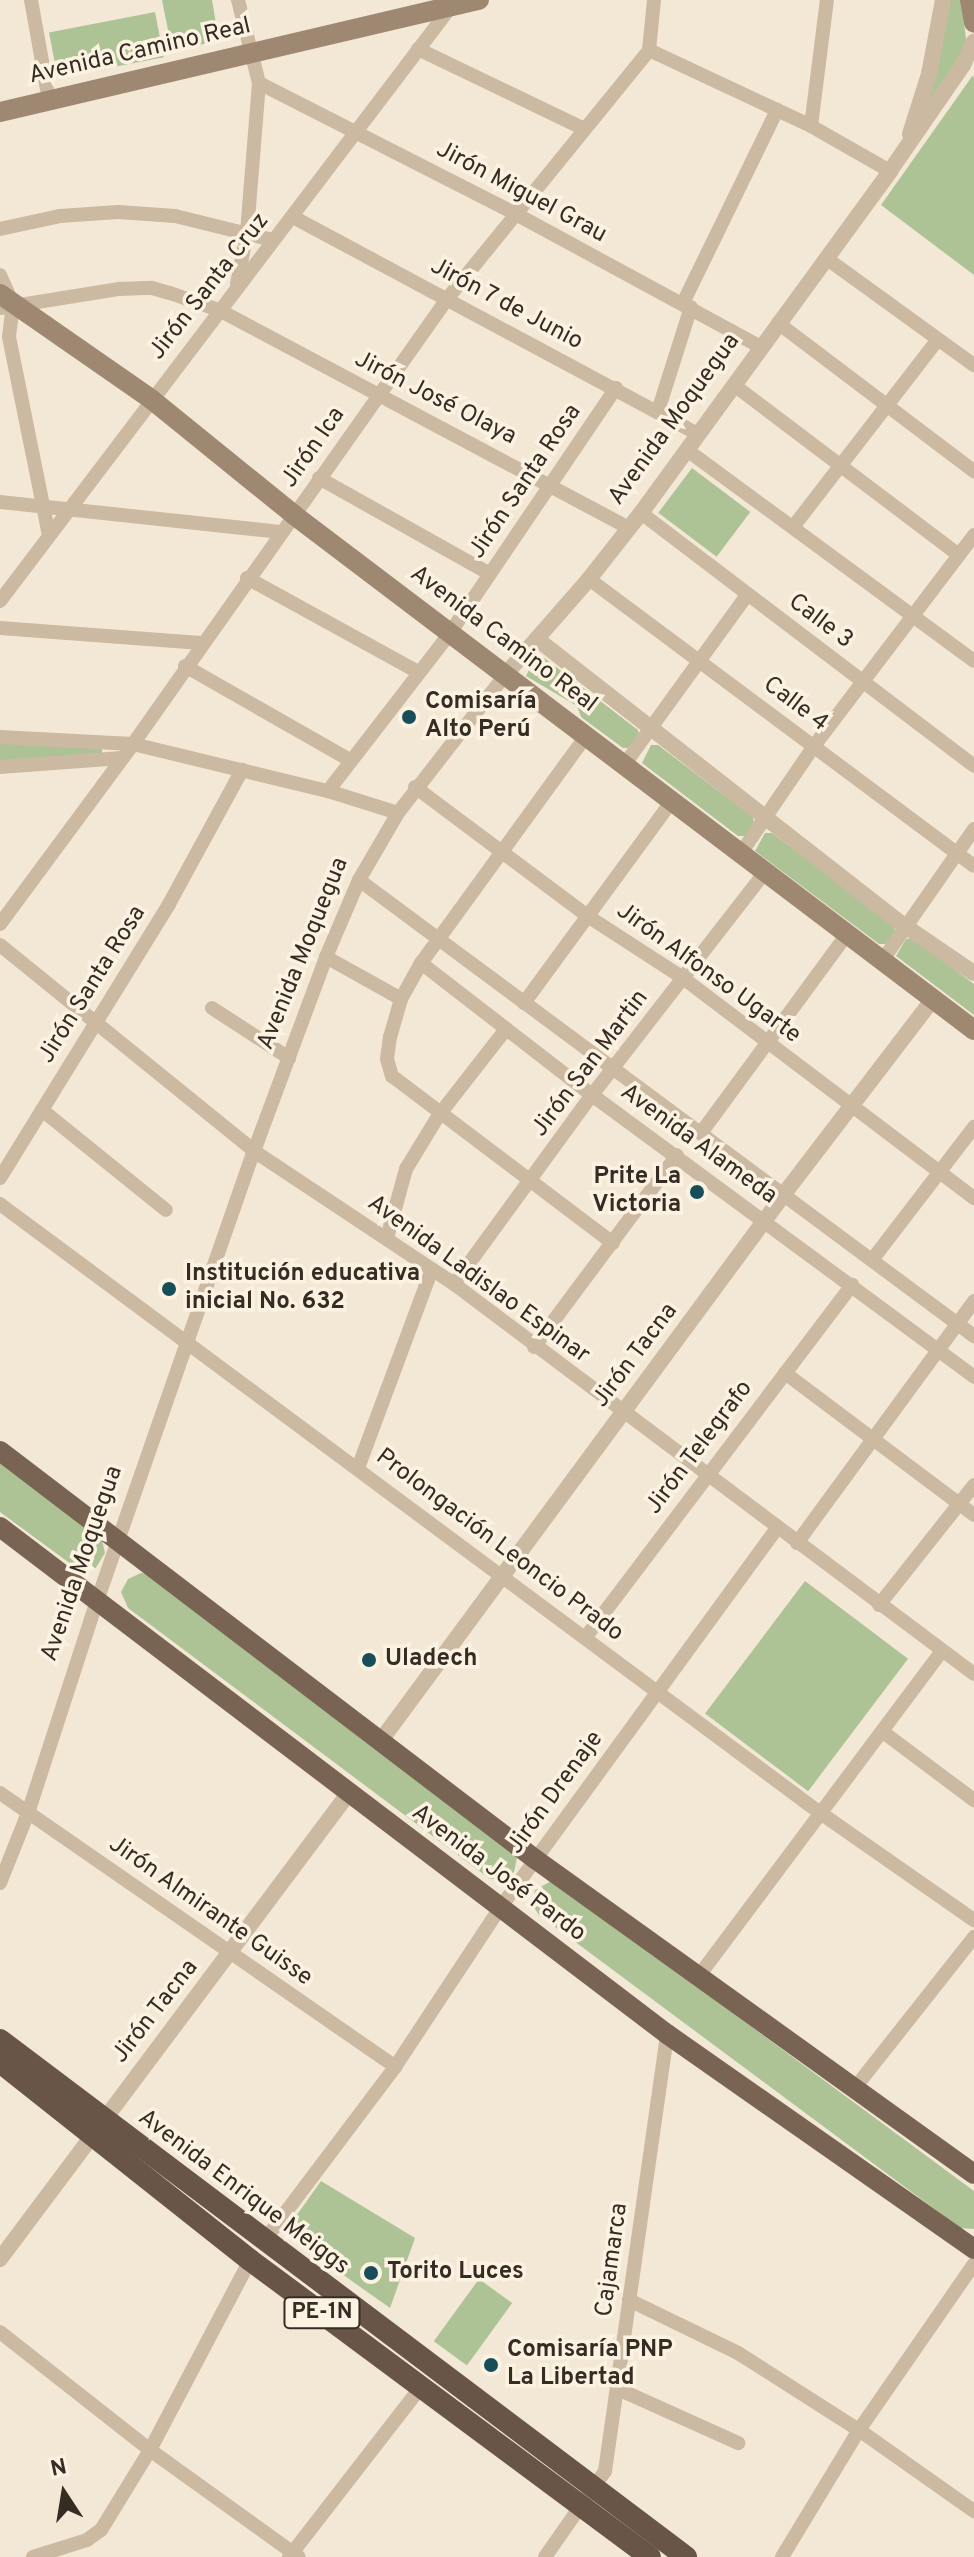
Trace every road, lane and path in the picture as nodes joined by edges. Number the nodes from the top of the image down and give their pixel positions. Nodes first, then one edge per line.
1 (31, 0) edge
2 (238, 0) edge
3 (479, 0) edge
4 (654, 0) edge
5 (827, 0) edge
6 (943, 0) edge
7 (970, 0) edge
8 (452, 3) edge
9 (974, 23) edge
10 (974, 41) edge
11 (418, 49) junction
12 (649, 50) junction
13 (249, 52) junction
14 (259, 83) junction
15 (49, 100) junction
16 (777, 110) junction
17 (0, 112) edge
18 (811, 126) junction
19 (582, 128) junction
20 (357, 132) junction
21 (890, 171) junction
22 (514, 213) junction
23 (293, 217) junction
24 (0, 229) edge
25 (247, 232) junction
26 (273, 240) junction
27 (826, 258) junction
28 (0, 275) edge
29 (236, 289) junction
30 (447, 299) junction
31 (4, 302) edge
32 (687, 305) junction
33 (219, 310) junction
34 (778, 323) junction
35 (937, 341) junction
36 (761, 347) junction
37 (974, 365) edge
38 (734, 385) junction
39 (616, 388) junction
40 (378, 396) junction
41 (151, 399) junction
42 (888, 406) junction
43 (658, 411) junction
44 (697, 434) junction
45 (687, 450) junction
46 (842, 467) junction
47 (974, 471) edge
48 (319, 478) junction
49 (552, 484) junction
50 (0, 502) edge
51 (43, 506) junction
52 (69, 510) junction
53 (641, 513) junction
54 (294, 515) junction
55 (793, 527) junction
56 (629, 528) junction
57 (279, 532) junction
58 (49, 535) junction
59 (974, 535) edge
60 (959, 555) junction
61 (490, 574) junction
62 (247, 578) junction
63 (589, 579) junction
64 (747, 595) junction
65 (0, 601) edge
66 (911, 614) junction
67 (0, 628) edge
68 (450, 633) junction
69 (537, 639) junction
70 (200, 643) junction
71 (699, 661) junction
72 (974, 661) edge
73 (185, 666) junction
74 (418, 672) junction
75 (505, 675) junction
76 (863, 683) junction
77 (650, 726) junction
78 (586, 736) junction
79 (0, 737) edge
80 (133, 744) junction
81 (814, 746) junction
82 (122, 758) junction
83 (350, 760) junction
84 (624, 765) junction
85 (974, 766) edge
86 (0, 767) edge
87 (242, 770) junction
88 (415, 787) junction
89 (328, 791) junction
90 (672, 801) junction
91 (398, 813) junction
92 (767, 818) junction
93 (974, 829) edge
94 (500, 852) junction
95 (956, 852) junction
96 (741, 853) junction
97 (974, 866) edge
98 (765, 872) junction
99 (359, 880) junction
100 (586, 915) junction
101 (0, 924) edge
102 (905, 926) junction
103 (847, 934) junction
104 (437, 939) junction
105 (0, 945) edge
106 (326, 957) junction
107 (882, 961) junction
108 (421, 963) junction
109 (974, 973) edge
110 (683, 978) junction
111 (401, 999) junction
112 (933, 999) junction
113 (524, 1003) junction
114 (212, 1008) dead end
115 (97, 1021) junction
116 (506, 1029) junction
117 (974, 1030) edge
118 (768, 1044) junction
119 (289, 1058) junction
120 (612, 1070) junction
121 (592, 1095) junction
122 (853, 1107) junction
123 (42, 1110) junction
124 (439, 1115) junction
125 (974, 1127) edge
126 (701, 1133) junction
127 (254, 1151) junction
128 (677, 1155) junction
129 (940, 1173) junction
130 (0, 1178) edge
131 (531, 1181) junction
132 (784, 1194) junction
133 (974, 1198) edge
134 (0, 1204) edge
135 (166, 1210) dead end
136 (766, 1222) junction
137 (387, 1238) junction
138 (613, 1243) junction
139 (872, 1260) junction
140 (432, 1269) junction
141 (454, 1284) junction
142 (852, 1285) junction
143 (974, 1301) edge
144 (957, 1323) junction
145 (974, 1336) edge
146 (187, 1342) junction
147 (534, 1347) junction
148 (939, 1351) junction
149 (785, 1373) junction
150 (974, 1377) edge
151 (623, 1414) junction
152 (873, 1437) junction
153 (0, 1451) edge
154 (358, 1468) junction
155 (705, 1476) junction
156 (974, 1485) edge
157 (961, 1505) junction
158 (974, 1515) edge
159 (0, 1527) edge
160 (776, 1529) junction
161 (118, 1542) junction
162 (797, 1543) junction
163 (501, 1576) junction
164 (97, 1601) junction
165 (879, 1605) junction
166 (585, 1638) junction
167 (942, 1651) junction
168 (972, 1670) edge
169 (656, 1691) junction
170 (883, 1732) junction
171 (379, 1743) junction
172 (0, 1793) edge
173 (348, 1794) junction
174 (974, 1800) edge
175 (819, 1812) junction
176 (28, 1813) junction
177 (535, 1859) junction
178 (0, 1883) edge
179 (500, 1908) junction
180 (974, 1920) edge
181 (974, 1937) edge
182 (231, 1954) junction
183 (698, 1977) junction
184 (667, 2034) junction
185 (0, 2040) edge
186 (0, 2062) edge
187 (395, 2067) junction
188 (854, 2089) junction
189 (97, 2128) junction
190 (974, 2174) edge
191 (264, 2241) junction
192 (974, 2249) edge
193 (0, 2259) edge
194 (250, 2260) junction
195 (974, 2264) edge
196 (629, 2300) junction
197 (0, 2332) edge
198 (421, 2387) junction
199 (618, 2389) junction
200 (859, 2430) junction
201 (738, 2443) dead end
202 (150, 2450) junction
203 (587, 2498) junction
204 (974, 2511) edge
205 (293, 2555) edge
206 (33, 2557) edge
207 (545, 2557) edge
208 (650, 2557) edge
209 (686, 2557) edge
210 (782, 2557) edge

1 - 15 street
2 - 13 street
3 - 8 main road, Avenida Camino Real
4 - 12 street
5 - 18 street
6 - 21 street, Avenida Moquegua
7 - 9 main road
8 - 11 street, Jirón Santa Cruz
8 - 13 main road, Avenida Camino Real
10 - 21 street, Avenida Moquegua
11 - 19 street
11 - 20 street, Jirón Santa Cruz
12 - 16 street
12 - 19 street, Jirón Ica
13 - 14 street
13 - 15 main road, Avenida Camino Real
14 - 20 street, Jirón Miguel Grau
14 - 25 street
15 - 17 main road, Avenida Camino Real
16 - 18 street
16 - 32 street
18 - 21 street
19 - 22 street, Jirón Ica
20 - 22 street, Jirón Miguel Grau
20 - 23 street, Jirón Santa Cruz
21 - 27 street, Avenida Moquegua
22 - 30 street, Jirón Ica
22 - 32 street, Jirón Miguel Grau
23 - 26 street, Jirón Santa Cruz
23 - 30 street, Jirón 7 de Junio
24 - 25 street
25 - 26 street
25 - 29 street
26 - 29 street, Jirón Santa Cruz
27 - 34 street, Avenida Moquegua
27 - 35 street
28 - 31 street
29 - 33 street, Jirón Santa Cruz
30 - 39 street, Jirón 7 de Junio
30 - 40 street, Jirón Ica
31 - 33 street, Jirón José Olaya
31 - 41 main road, Avenida Camino Real
31 - 51 street
32 - 36 street, Jirón Miguel Grau
32 - 43 street
33 - 40 street, Jirón José Olaya
33 - 41 street, Jirón Santa Cruz
34 - 36 street, Avenida Moquegua
34 - 42 street
35 - 37 street
35 - 42 street
36 - 38 street, Avenida Moquegua
38 - 44 street, Avenida Moquegua
38 - 46 street
39 - 43 street, Jirón 7 de Junio
39 - 49 street, Jirón Santa Rosa
40 - 48 street, Jirón Ica
40 - 49 street, Jirón José Olaya
41 - 52 street, Jirón Santa Cruz
41 - 54 main road, Avenida Camino Real
42 - 46 street
42 - 47 street
43 - 44 street, Jirón 7 de Junio
44 - 45 street, Avenida Moquegua
45 - 53 street, Avenida Moquegua
45 - 55 street
46 - 55 street
46 - 60 street
48 - 54 street, Jirón Ica
48 - 61 street
49 - 56 street, Jirón José Olaya
49 - 61 street, Jirón Santa Rosa
50 - 51 street
51 - 52 street
51 - 58 street
52 - 57 street
52 - 58 street, Jirón Santa Cruz
53 - 56 street, Avenida Moquegua
53 - 64 street, Calle 3
54 - 57 street, Jirón Ica
54 - 68 main road, Avenida Camino Real
55 - 66 street
56 - 63 street, Avenida Moquegua
57 - 62 street, Jirón Ica
58 - 65 street, Jirón Santa Cruz
59 - 60 street
60 - 66 street
61 - 68 street, Jirón Santa Rosa
62 - 70 street, Jirón Ica
62 - 74 street
63 - 69 street, Avenida Moquegua
63 - 71 street, Calle 4
64 - 71 street
64 - 76 street, Calle 3
66 - 72 street
66 - 76 street
67 - 70 street
68 - 74 street, Jirón Santa Rosa
68 - 75 main road, Avenida Camino Real
69 - 75 street, Avenida Moquegua
69 - 77 street
70 - 73 street, Jirón Ica
71 - 77 street
71 - 81 street, Calle 4
73 - 80 street, Jirón Ica
73 - 83 street
74 - 83 street, Jirón Santa Rosa
75 - 78 main road, Avenida Camino Real
75 - 88 street, Avenida Moquegua
76 - 81 street
76 - 85 street, Calle 3
77 - 84 street
77 - 92 street
78 - 84 main road, Avenida Camino Real
78 - 94 street
79 - 80 street
80 - 82 street, Jirón Ica
80 - 87 street
81 - 92 street
81 - 95 street, Calle 4
82 - 86 street
82 - 101 street, Jirón Ica
83 - 89 street, Jirón Santa Rosa
84 - 90 main road, Avenida Camino Real
87 - 89 street
87 - 115 street, Jirón Santa Rosa
88 - 91 street, Avenida Moquegua
88 - 94 street, Jirón Alfonso Ugarte
89 - 91 street
90 - 96 main road, Avenida Camino Real
90 - 100 street
91 - 99 street, Avenida Moquegua
92 - 96 street
92 - 102 street
93 - 95 street
94 - 100 street, Jirón Alfonso Ugarte
94 - 104 street
95 - 97 street, Calle 4
95 - 102 street
96 - 98 main road, Avenida Camino Real
98 - 103 main road, Avenida Camino Real
98 - 110 street, Jirón San Martin
99 - 104 street, Avenida Alameda
99 - 106 street, Avenida Moquegua
100 - 110 street, Jirón Alfonso Ugarte
100 - 113 street
102 - 107 street
102 - 109 street
103 - 107 main road, Avenida Camino Real
103 - 118 street
104 - 108 street
104 - 113 street, Avenida Alameda
105 - 115 street, Avenida Ladislao Espinar
106 - 111 street
106 - 119 street, Avenida Moquegua
107 - 112 main road, Avenida Camino Real
108 - 111 street
108 - 116 street, Avenida Alameda
110 - 118 street, Jirón Alfonso Ugarte
110 - 120 street, Jirón San Martin
111 - 124 street
112 - 117 main road, Avenida Camino Real
112 - 122 street, Jirón Tacna
113 - 120 street, Avenida Alameda
114 - 119 street
115 - 123 street, Jirón Santa Rosa
115 - 127 street, Avenida Ladislao Espinar
116 - 121 street, Avenida Alameda
116 - 124 street
118 - 122 street, Jirón Alfonso Ugarte
118 - 126 street
119 - 127 street, Avenida Moquegua
120 - 121 street, Jirón San Martin
120 - 126 street, Avenida Alameda
121 - 128 street, Avenida Alameda
121 - 131 street, Jirón San Martin
122 - 129 street, Jirón Alfonso Ugarte
122 - 132 street, Jirón Tacna
123 - 130 street, Jirón Santa Rosa
123 - 135 street
124 - 131 street
124 - 137 street
125 - 129 street
126 - 132 street, Avenida Alameda
127 - 137 street, Avenida Ladislao Espinar
127 - 146 street, Avenida Moquegua
128 - 136 street, Avenida Alameda
128 - 138 street
129 - 133 street, Jirón Alfonso Ugarte
129 - 139 street
131 - 138 street
131 - 141 street, Jirón San Martin
132 - 136 street, Jirón Tacna
132 - 139 street, Avenida Alameda
134 - 146 street, Prolongación Leoncio Prado
136 - 142 street, Avenida Alameda
136 - 151 street, Jirón Tacna
137 - 140 street, Avenida Ladislao Espinar
138 - 147 street
139 - 144 street, Avenida Alameda
140 - 141 street, Avenida Ladislao Espinar
140 - 154 street
141 - 147 street, Avenida Ladislao Espinar
142 - 148 street, Avenida Alameda
142 - 149 street, Jirón Telegrafo
143 - 144 street
144 - 145 street, Avenida Alameda
144 - 148 street
146 - 154 street, Prolongación Leoncio Prado
146 - 161 street, Avenida Moquegua
147 - 151 street, Avenida Ladislao Espinar
148 - 150 street, Avenida Alameda
148 - 152 street
149 - 152 street
149 - 155 street, Jirón Telegrafo
151 - 155 street, Avenida Ladislao Espinar
151 - 163 street, Jirón Tacna
152 - 157 street
152 - 162 street
153 - 161 main road, Avenida José Pardo
154 - 163 street, Prolongación Leoncio Prado
155 - 160 street, Avenida Ladislao Espinar
155 - 166 street, Jirón Telegrafo
156 - 157 street
157 - 158 street
157 - 165 street
159 - 164 main road, Avenida José Pardo
160 - 162 street, Avenida Ladislao Espinar
160 - 169 street, Jirón Drenaje
161 - 164 street, Avenida Moquegua
161 - 171 main road, Avenida José Pardo
162 - 165 street, Avenida Ladislao Espinar
163 - 166 street, Prolongación Leoncio Prado
163 - 171 street, Jirón Tacna
164 - 173 main road, Avenida José Pardo
164 - 176 street, Avenida Moquegua
165 - 167 street, Avenida Ladislao Espinar
166 - 169 street, Prolongación Leoncio Prado
167 - 168 street, Avenida Ladislao Espinar
167 - 170 street
169 - 175 street, Prolongación Leoncio Prado
169 - 177 street, Jirón Drenaje
170 - 174 street
170 - 175 street
171 - 177 main road, Avenida José Pardo
172 - 176 street, Jirón Almirante Guisse
173 - 179 main road, Avenida José Pardo
173 - 182 street, Jirón Tacna
175 - 180 street, Prolongación Leoncio Prado
175 - 183 street
176 - 178 street, Avenida Moquegua
176 - 182 street, Jirón Almirante Guisse
177 - 179 street, Jirón Drenaje
177 - 183 main road, Avenida José Pardo
179 - 184 main road, Avenida José Pardo
179 - 187 street, Jirón Drenaje
181 - 188 street
182 - 187 street, Jirón Almirante Guisse
182 - 189 street, Jirón Tacna
183 - 188 main road, Avenida José Pardo
184 - 192 main road, Avenida José Pardo
184 - 196 street, Cajamarca
185 - 189 highway, Avenida Enrique Meiggs / PE-1N
186 - 189 highway, Avenida Enrique Meiggs / PE-1N
187 - 191 street, Jirón Drenaje
188 - 190 main road, Avenida José Pardo
189 - 191 highway, Avenida Enrique Meiggs / PE-1N
189 - 193 street, Jirón Tacna
189 - 194 highway, Avenida Enrique Meiggs / PE-1N
191 - 203 highway, Avenida Enrique Meiggs / PE-1N
194 - 198 highway, Avenida Enrique Meiggs / PE-1N
194 - 202 street
195 - 200 street
196 - 199 street, Cajamarca
196 - 200 street
197 - 202 street
198 - 203 highway, Avenida Enrique Meiggs / PE-1N
198 - 205 street
199 - 201 street
199 - 203 street, Cajamarca
200 - 204 street
200 - 210 street
202 - 205 street
202 - 206 street
203 - 207 street, Cajamarca
203 - 208 highway, Avenida Enrique Meiggs / PE-1N
203 - 209 highway, Avenida Enrique Meiggs / PE-1N

